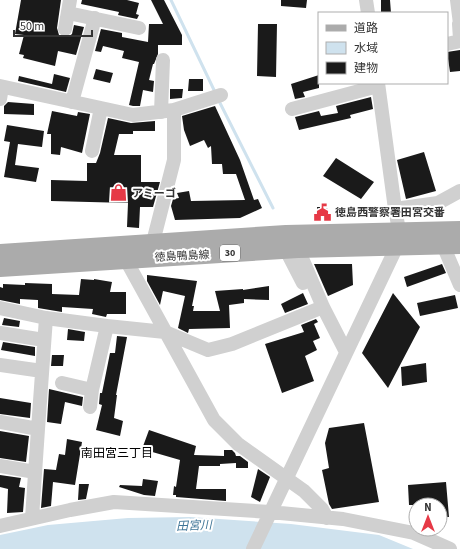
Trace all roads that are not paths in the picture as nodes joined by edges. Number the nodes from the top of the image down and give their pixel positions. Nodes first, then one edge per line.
1 (366, 0) edge
2 (457, 0) edge
3 (69, 6) edge
4 (368, 12) edge
5 (95, 18) junction
6 (460, 24) edge
7 (139, 28) dead end
8 (64, 29) dead end
9 (460, 40) edge
10 (448, 44) edge
11 (163, 60) dead end
12 (378, 85) edge
13 (1, 91) edge
14 (221, 95) dead end
15 (72, 102) junction
16 (101, 108) junction
17 (292, 109) dead end
18 (167, 111) junction
19 (92, 151) dead end
20 (460, 191) edge
21 (396, 209) junction
22 (460, 230) edge
23 (398, 238) junction
24 (452, 245) edge
25 (292, 249) junction
26 (153, 250) junction
27 (0, 253) edge
28 (126, 260) junction
29 (0, 268) edge
30 (460, 285) edge
31 (0, 308) edge
32 (320, 308) junction
33 (46, 318) junction
34 (107, 326) junction
35 (165, 332) junction
36 (0, 333) edge
37 (44, 340) junction
38 (346, 352) junction
39 (0, 365) edge
40 (42, 371) junction
41 (62, 382) dead end
42 (92, 390) junction
43 (90, 407) dead end
44 (0, 422) edge
45 (38, 429) junction
46 (0, 466) edge
47 (35, 472) junction
48 (286, 478) junction
49 (268, 516) junction
50 (32, 518) junction
51 (327, 518) junction
52 (0, 526) edge
53 (253, 549) edge
54 (450, 549) edge

1 - 4 street
2 - 6 street
3 - 5 street
3 - 8 street
5 - 7 street
5 - 15 street
6 - 9 street
9 - 10 street
11 - 18 street
12 - 17 street
12 - 21 street
13 - 15 street
14 - 18 street
15 - 16 street
16 - 18 street
16 - 19 street
18 - 26 street
20 - 21 street
21 - 23 street
22 - 23 main road, 徳島鴨島線 / 30
23 - 24 main road, 徳島鴨島線 / 30
23 - 25 main road, 徳島鴨島線 / 30
23 - 26 main road, 徳島鴨島線 / 30
23 - 38 street
24 - 30 street
25 - 26 main road, 徳島鴨島線 / 30
25 - 32 street
26 - 27 main road, 徳島鴨島線 / 30
26 - 28 main road, 徳島鴨島線 / 30
28 - 29 main road, 徳島鴨島線 / 30
28 - 35 street
31 - 33 street
32 - 35 street
32 - 38 street
33 - 34 street
33 - 37 street
34 - 35 street
34 - 42 street
35 - 48 street
36 - 37 street
37 - 40 street
38 - 48 street
39 - 40 street
40 - 45 street
41 - 42 street
42 - 43 street
44 - 45 street
45 - 47 street
46 - 47 street
47 - 50 street
48 - 49 street
48 - 51 street
49 - 50 street
49 - 51 street
49 - 53 street
50 - 52 street
51 - 54 street

